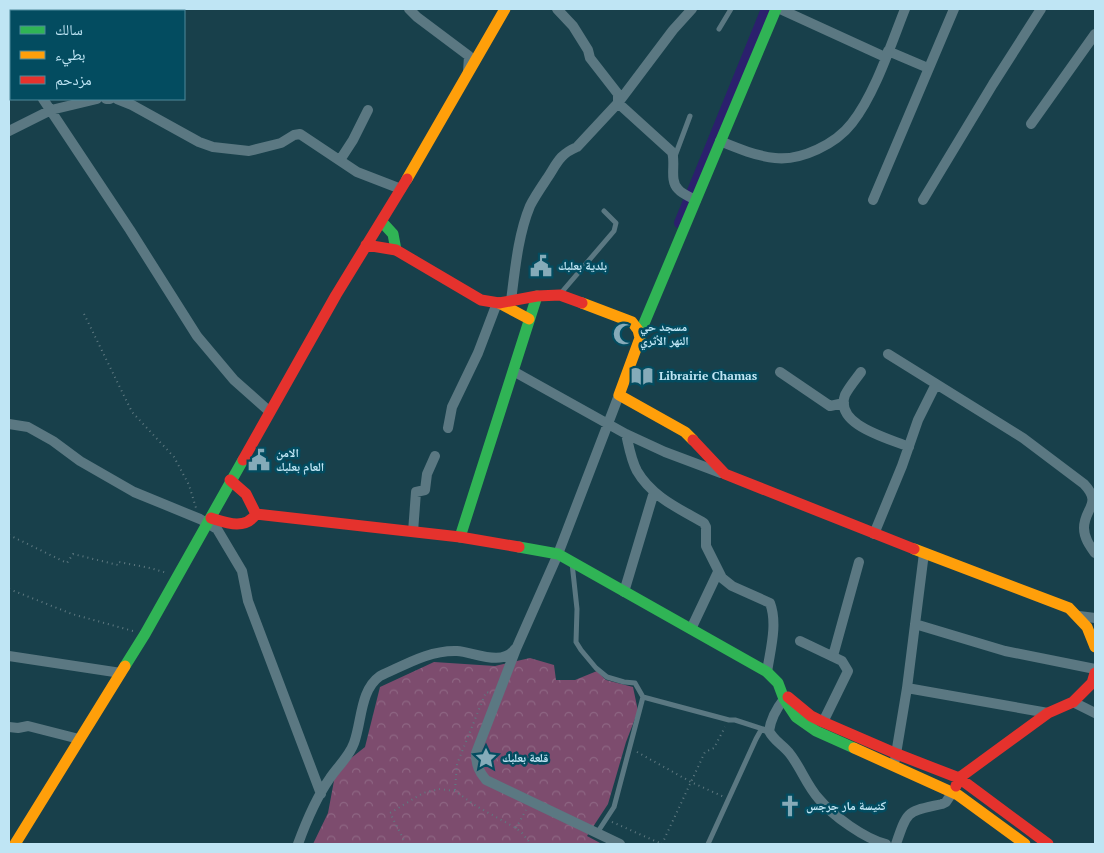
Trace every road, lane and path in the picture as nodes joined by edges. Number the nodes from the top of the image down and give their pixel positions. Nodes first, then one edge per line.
1 (409, 9) edge
2 (506, 9) edge
3 (556, 9) edge
4 (692, 9) edge
5 (731, 9) edge
6 (778, 9) edge
7 (905, 9) edge
8 (954, 9) edge
9 (1041, 9) edge
10 (719, 29) dead end
11 (1095, 34) edge
12 (886, 54) junction
13 (928, 68) junction
14 (468, 73) junction
15 (44, 100) edge
16 (93, 100) edge
17 (120, 100) edge
18 (618, 103) junction
19 (51, 110) junction
20 (368, 110) dead end
21 (690, 116) dead end
22 (1031, 124) dead end
23 (9, 131) edge
24 (720, 141) junction
25 (674, 159) junction
26 (340, 160) junction
27 (401, 189) junction
28 (693, 199) junction
29 (873, 200) dead end
30 (923, 200) dead end
31 (604, 211) dead end
32 (382, 222) junction
33 (366, 245) junction
34 (396, 250) junction
35 (560, 295) junction
36 (537, 296) junction
37 (511, 301) junction
38 (498, 303) junction
39 (84, 314) dead end
40 (529, 319) junction
41 (640, 333) junction
42 (888, 354) dead end
43 (513, 371) junction
44 (780, 372) dead end
45 (861, 372) dead end
46 (936, 384) junction
47 (619, 394) junction
48 (844, 403) junction
49 (270, 412) junction
50 (9, 424) edge
51 (607, 424) junction
52 (448, 428) dead end
53 (626, 434) junction
54 (909, 447) junction
55 (435, 456) dead end
56 (724, 474) junction
57 (230, 480) junction
58 (654, 492) junction
59 (256, 514) junction
60 (207, 520) junction
61 (413, 532) junction
62 (874, 534) junction
63 (9, 535) edge
64 (460, 537) junction
65 (924, 553) junction
66 (1095, 553) edge
67 (558, 554) junction
68 (572, 562) junction
69 (859, 562) dead end
70 (718, 572) junction
71 (177, 576) junction
72 (9, 589) edge
73 (624, 592) junction
74 (1078, 616) junction
75 (1095, 618) edge
76 (915, 624) junction
77 (690, 629) junction
78 (145, 634) junction
79 (800, 641) dead end
80 (1095, 648) edge
81 (516, 649) junction
82 (9, 656) edge
83 (833, 656) junction
84 (1095, 669) edge
85 (767, 672) junction
86 (121, 673) junction
87 (1094, 680) edge
88 (907, 688) junction
89 (500, 694) junction
90 (643, 697) junction
91 (784, 699) junction
92 (1073, 702) junction
93 (1048, 713) junction
94 (1095, 713) edge
95 (729, 720) junction
96 (824, 722) junction
97 (9, 727) edge
98 (769, 731) junction
99 (79, 739) junction
100 (630, 748) junction
101 (897, 754) junction
102 (893, 765) junction
103 (959, 778) junction
104 (691, 782) junction
105 (455, 791) junction
106 (952, 793) junction
107 (321, 794) junction
108 (728, 799) junction
109 (530, 801) junction
110 (606, 819) junction
111 (516, 828) junction
112 (597, 833) junction
113 (15, 844) edge
114 (298, 844) edge
115 (406, 844) edge
116 (531, 844) edge
117 (620, 844) edge
118 (662, 844) edge
119 (708, 844) edge
120 (886, 844) edge
121 (896, 844) edge
122 (1025, 844) edge
123 (1048, 844) edge

1 - 14 street
2 - 14 main road
3 - 18 street
4 - 18 street
5 - 10 lane
6 - 12 street
6 - 24 main road
7 - 12 street
8 - 13 street
9 - 30 street
11 - 22 street
12 - 13 street
12 - 24 street
13 - 29 street
14 - 27 main road
15 - 19 street
16 - 19 street
17 - 26 street
18 - 25 street
18 - 37 street
19 - 23 street
19 - 49 street
20 - 26 street
21 - 25 lane
24 - 28 main road
25 - 28 street
26 - 27 street
27 - 32 main road
28 - 41 main road
31 - 35 lane
32 - 33 main road
32 - 34 main road
33 - 34 main road
33 - 49 main road
34 - 38 main road
35 - 36 main road
35 - 41 main road
36 - 37 main road
36 - 40 main road
37 - 38 main road
38 - 40 main road
38 - 52 street
39 - 60 path
40 - 43 main road
41 - 47 main road
42 - 46 street
43 - 51 street
43 - 64 main road
44 - 48 street
45 - 48 street
46 - 54 street
46 - 66 street
47 - 51 street
47 - 56 main road
48 - 54 street
49 - 57 main road
50 - 60 street
51 - 53 street
51 - 67 street
53 - 56 street
53 - 58 street
54 - 62 street
55 - 61 street
56 - 62 main road
57 - 59 main road
57 - 60 main road
58 - 70 street
58 - 73 street
59 - 60 main road
59 - 61 main road
60 - 71 main road
60 - 107 street
61 - 64 main road
62 - 65 main road
63 - 71 path
64 - 67 main road
65 - 74 main road
65 - 76 street
67 - 68 main road
67 - 81 street
68 - 73 main road
68 - 90 lane
69 - 83 street
70 - 77 street
70 - 85 street
71 - 78 main road
72 - 78 path
73 - 77 main road
74 - 75 street
74 - 80 main road
76 - 84 street
76 - 88 street
77 - 85 main road
78 - 86 main road
79 - 83 street
81 - 89 street
81 - 107 street
82 - 86 street
83 - 96 street
85 - 91 main road
86 - 99 main road
87 - 92 main road
88 - 93 street
88 - 101 street
89 - 105 path
89 - 109 street
90 - 95 lane
90 - 100 lane
91 - 96 main road
91 - 98 street
91 - 102 main road
92 - 93 main road
92 - 94 street
93 - 103 main road
95 - 98 lane
95 - 104 path
96 - 101 main road
97 - 99 street
98 - 108 lane
98 - 120 street
99 - 113 main road
100 - 104 path
100 - 110 lane
101 - 102 street
101 - 103 main road
102 - 106 main road
103 - 106 main road
103 - 123 main road
104 - 108 path
104 - 118 path
105 - 111 path
105 - 115 path
106 - 121 street
106 - 122 main road
107 - 114 street
108 - 119 lane
109 - 111 path
109 - 112 street
110 - 112 lane
110 - 118 path
111 - 116 path
112 - 117 street

